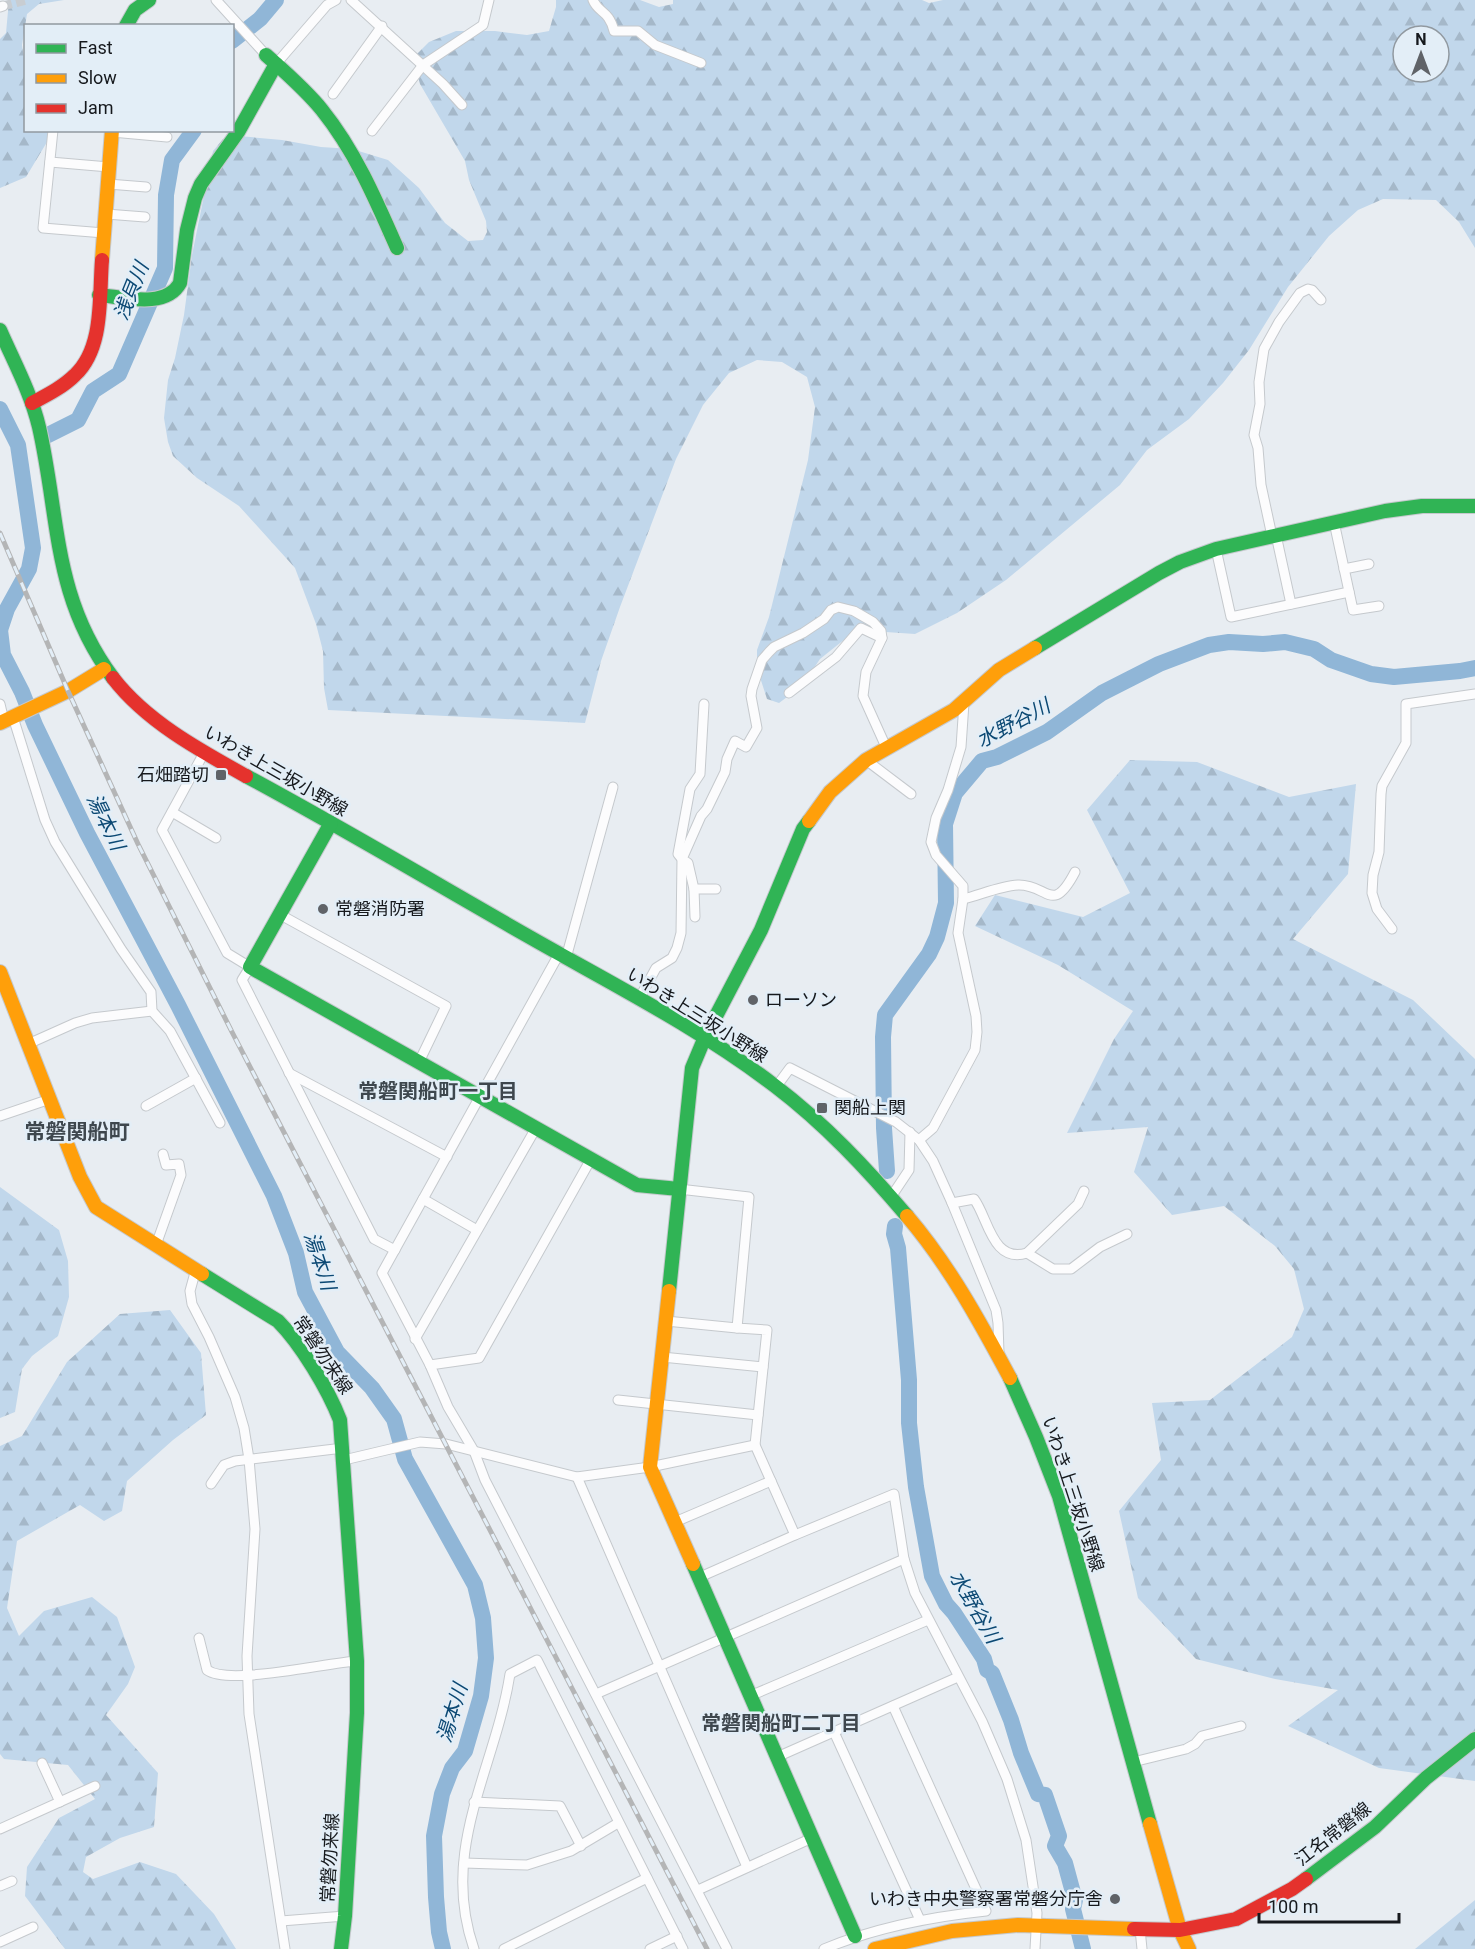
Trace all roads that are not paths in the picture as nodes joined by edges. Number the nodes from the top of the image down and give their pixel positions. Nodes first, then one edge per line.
1 (148, 0) edge
2 (216, 0) edge
3 (336, 0) edge
4 (351, 0) edge
5 (489, 0) edge
6 (593, 0) edge
7 (127, 24) edge
8 (382, 27) junction
9 (271, 59) junction
10 (701, 63) dead end
11 (423, 65) junction
12 (333, 94) dead end
13 (462, 105) dead end
14 (372, 131) dead end
15 (53, 132) edge
16 (112, 132) edge
17 (121, 132) edge
18 (167, 137) dead end
19 (50, 162) junction
20 (109, 166) junction
21 (108, 184) junction
22 (146, 188) dead end
23 (106, 214) junction
24 (145, 218) dead end
25 (104, 233) junction
26 (397, 248) dead end
27 (99, 296) junction
28 (1321, 300) dead end
29 (0, 330) edge
30 (32, 403) junction
31 (1475, 506) edge
32 (1334, 522) junction
33 (1274, 535) junction
34 (1216, 549) junction
35 (1369, 564) dead end
36 (1344, 569) junction
37 (1349, 592) junction
38 (1291, 604) junction
39 (1379, 606) dead end
40 (882, 638) junction
41 (104, 669) junction
42 (789, 693) dead end
43 (1475, 694) edge
44 (964, 703) junction
45 (0, 704) edge
46 (704, 704) dead end
47 (8, 719) edge
48 (886, 747) junction
49 (205, 751) junction
50 (866, 760) junction
51 (613, 787) dead end
52 (911, 794) dead end
53 (172, 812) junction
54 (330, 823) junction
55 (216, 838) dead end
56 (682, 859) junction
57 (1075, 872) dead end
58 (694, 889) junction
59 (716, 889) dead end
60 (963, 899) junction
61 (279, 914) junction
62 (695, 918) dead end
63 (1392, 929) dead end
64 (562, 956) junction
65 (249, 967) junction
66 (0, 972) edge
67 (639, 999) junction
68 (152, 1011) junction
69 (705, 1037) junction
70 (28, 1044) junction
71 (419, 1062) junction
72 (289, 1073) junction
73 (196, 1078) junction
74 (776, 1087) junction
75 (480, 1096) junction
76 (50, 1099) junction
77 (146, 1106) dead end
78 (0, 1116) edge
79 (220, 1123) dead end
80 (536, 1128) junction
81 (910, 1132) junction
82 (919, 1140) junction
83 (163, 1154) dead end
84 (447, 1156) junction
85 (591, 1159) junction
86 (679, 1189) junction
87 (1084, 1191) dead end
88 (891, 1197) junction
89 (423, 1199) junction
90 (952, 1203) junction
91 (477, 1230) junction
92 (1127, 1234) dead end
93 (156, 1245) junction
94 (395, 1250) junction
95 (1027, 1252) junction
96 (196, 1269) junction
97 (666, 1321) junction
98 (737, 1328) junction
99 (415, 1339) junction
100 (999, 1355) junction
101 (662, 1357) junction
102 (430, 1365) junction
103 (763, 1367) junction
104 (618, 1400) dead end
105 (657, 1404) junction
106 (758, 1415) junction
107 (755, 1445) junction
108 (474, 1451) junction
109 (344, 1454) junction
110 (249, 1460) junction
111 (651, 1467) junction
112 (577, 1477) junction
113 (771, 1481) junction
114 (211, 1484) dead end
115 (675, 1522) junction
116 (795, 1535) junction
117 (904, 1559) junction
118 (699, 1577) junction
119 (928, 1620) junction
120 (199, 1638) dead end
121 (725, 1638) junction
122 (357, 1661) junction
123 (659, 1666) junction
124 (247, 1676) junction
125 (958, 1677) junction
126 (596, 1694) junction
127 (750, 1696) junction
128 (893, 1706) junction
129 (1241, 1726) dead end
130 (834, 1732) junction
131 (1475, 1738) edge
132 (777, 1757) junction
133 (1134, 1762) junction
134 (42, 1763) dead end
135 (96, 1786) dead end
136 (60, 1802) junction
137 (474, 1802) junction
138 (618, 1823) junction
139 (0, 1829) edge
140 (812, 1838) junction
141 (581, 1846) junction
142 (464, 1863) junction
143 (747, 1867) junction
144 (646, 1878) junction
145 (12, 1881) dead end
146 (0, 1886) edge
147 (698, 1890) junction
148 (345, 1916) junction
149 (920, 1920) junction
150 (281, 1921) junction
151 (33, 1927) dead end
152 (1036, 1927) junction
153 (1140, 1929) junction
154 (1180, 1930) junction
155 (676, 1936) junction
156 (855, 1936) junction
157 (0, 1942) edge
158 (285, 1949) edge
159 (341, 1949) edge
160 (474, 1949) edge
161 (504, 1949) edge
162 (650, 1949) edge
163 (683, 1949) edge
164 (728, 1949) edge
165 (824, 1949) edge
166 (874, 1949) edge
167 (1035, 1949) edge
168 (1142, 1949) edge
169 (1189, 1949) edge

1 - 7 main road
2 - 9 street
3 - 9 street
4 - 8 street
5 - 11 street
6 - 10 street
8 - 11 street
8 - 12 street
9 - 26 main road
9 - 27 main road
11 - 13 street
11 - 14 street
15 - 19 street
16 - 20 main road
17 - 18 street
19 - 20 street
19 - 25 street
20 - 21 main road
21 - 22 street
21 - 23 main road
23 - 24 street
23 - 25 main road
25 - 27 main road
27 - 30 main road
28 - 33 street
29 - 30 main road, いわき上三坂小野線
30 - 41 main road, いわき上三坂小野線
31 - 32 main road
32 - 33 main road
32 - 36 street
33 - 34 main road
33 - 38 street
34 - 38 street
34 - 44 main road
35 - 36 street
36 - 37 street
37 - 38 street
37 - 39 street
40 - 42 street
40 - 48 street
40 - 56 street
41 - 47 main road
41 - 49 main road, いわき上三坂小野線
43 - 63 street
44 - 48 main road
44 - 60 street
45 - 47 street
46 - 56 street
47 - 68 street
48 - 50 main road
49 - 53 street
49 - 54 main road, いわき上三坂小野線
50 - 52 street
50 - 69 main road
51 - 64 street
53 - 55 street
53 - 65 street
54 - 61 main road
54 - 64 main road, いわき上三坂小野線
56 - 58 street
56 - 67 street
57 - 60 street
58 - 59 street
58 - 62 street
60 - 82 street
61 - 65 main road
61 - 71 street
64 - 67 main road, いわき上三坂小野線
64 - 75 street
65 - 71 main road
65 - 72 street
66 - 70 main road, 常磐勿来線
67 - 69 main road, いわき上三坂小野線
68 - 70 street
68 - 73 street
69 - 74 main road, いわき上三坂小野線
69 - 86 main road
70 - 76 main road, 常磐勿来線
71 - 75 main road
72 - 84 street
72 - 94 street
73 - 77 street
73 - 79 street
74 - 81 street
74 - 88 main road, いわき上三坂小野線
75 - 80 main road
75 - 84 street
76 - 78 street
76 - 93 main road, 常磐勿来線
80 - 85 main road
80 - 91 street
81 - 82 street
81 - 88 street
82 - 90 street
83 - 93 street
84 - 89 street
85 - 86 main road
85 - 102 street
86 - 97 main road
86 - 98 street
87 - 95 street
88 - 100 main road, いわき上三坂小野線
89 - 91 street
89 - 94 street
90 - 95 street
90 - 100 street
91 - 99 street
92 - 95 street
93 - 96 main road, 常磐勿来線
94 - 99 street
96 - 109 main road, 常磐勿来線
96 - 110 street
97 - 98 street
97 - 101 main road
98 - 103 street
99 - 102 street
100 - 133 main road, いわき上三坂小野線
101 - 103 street
101 - 105 main road
102 - 108 street
103 - 106 street
104 - 105 street
105 - 106 street
105 - 111 main road
106 - 107 street
107 - 111 street
107 - 113 street
108 - 109 street
108 - 112 street
108 - 126 street
109 - 110 street
109 - 122 main road, 常磐勿来線
110 - 114 street
110 - 124 street
111 - 112 street
111 - 115 main road
112 - 123 street
113 - 115 street
113 - 116 street
115 - 118 main road
116 - 117 street
116 - 118 street
117 - 119 street
117 - 121 street
118 - 121 main road
119 - 125 street
119 - 127 street
120 - 124 street
121 - 123 street
121 - 127 main road
122 - 124 street
122 - 148 main road, 常磐勿来線
123 - 126 street
123 - 143 street
124 - 150 street
125 - 128 street
125 - 152 street
126 - 147 street
127 - 132 main road
128 - 130 street
128 - 149 street
129 - 133 street
130 - 132 street
130 - 149 street
131 - 154 main road, 江名常磐線
132 - 140 main road
133 - 154 main road, いわき上三坂小野線
134 - 136 street
135 - 136 street
136 - 139 street
137 - 138 street
137 - 141 street
137 - 142 street
138 - 141 street
138 - 144 street
140 - 143 street
140 - 156 main road
141 - 142 street
142 - 160 street
143 - 147 street
144 - 155 street
144 - 161 street
145 - 146 street
147 - 164 street
148 - 150 street
148 - 159 main road, 常磐勿来線
149 - 156 street
150 - 158 street
151 - 157 street
152 - 153 main road, 江名常磐線
152 - 166 main road, 江名常磐線
152 - 167 street
153 - 154 main road, 江名常磐線
153 - 168 street
154 - 169 main road, いわき上三坂小野線
155 - 162 street
155 - 163 street
156 - 165 street

